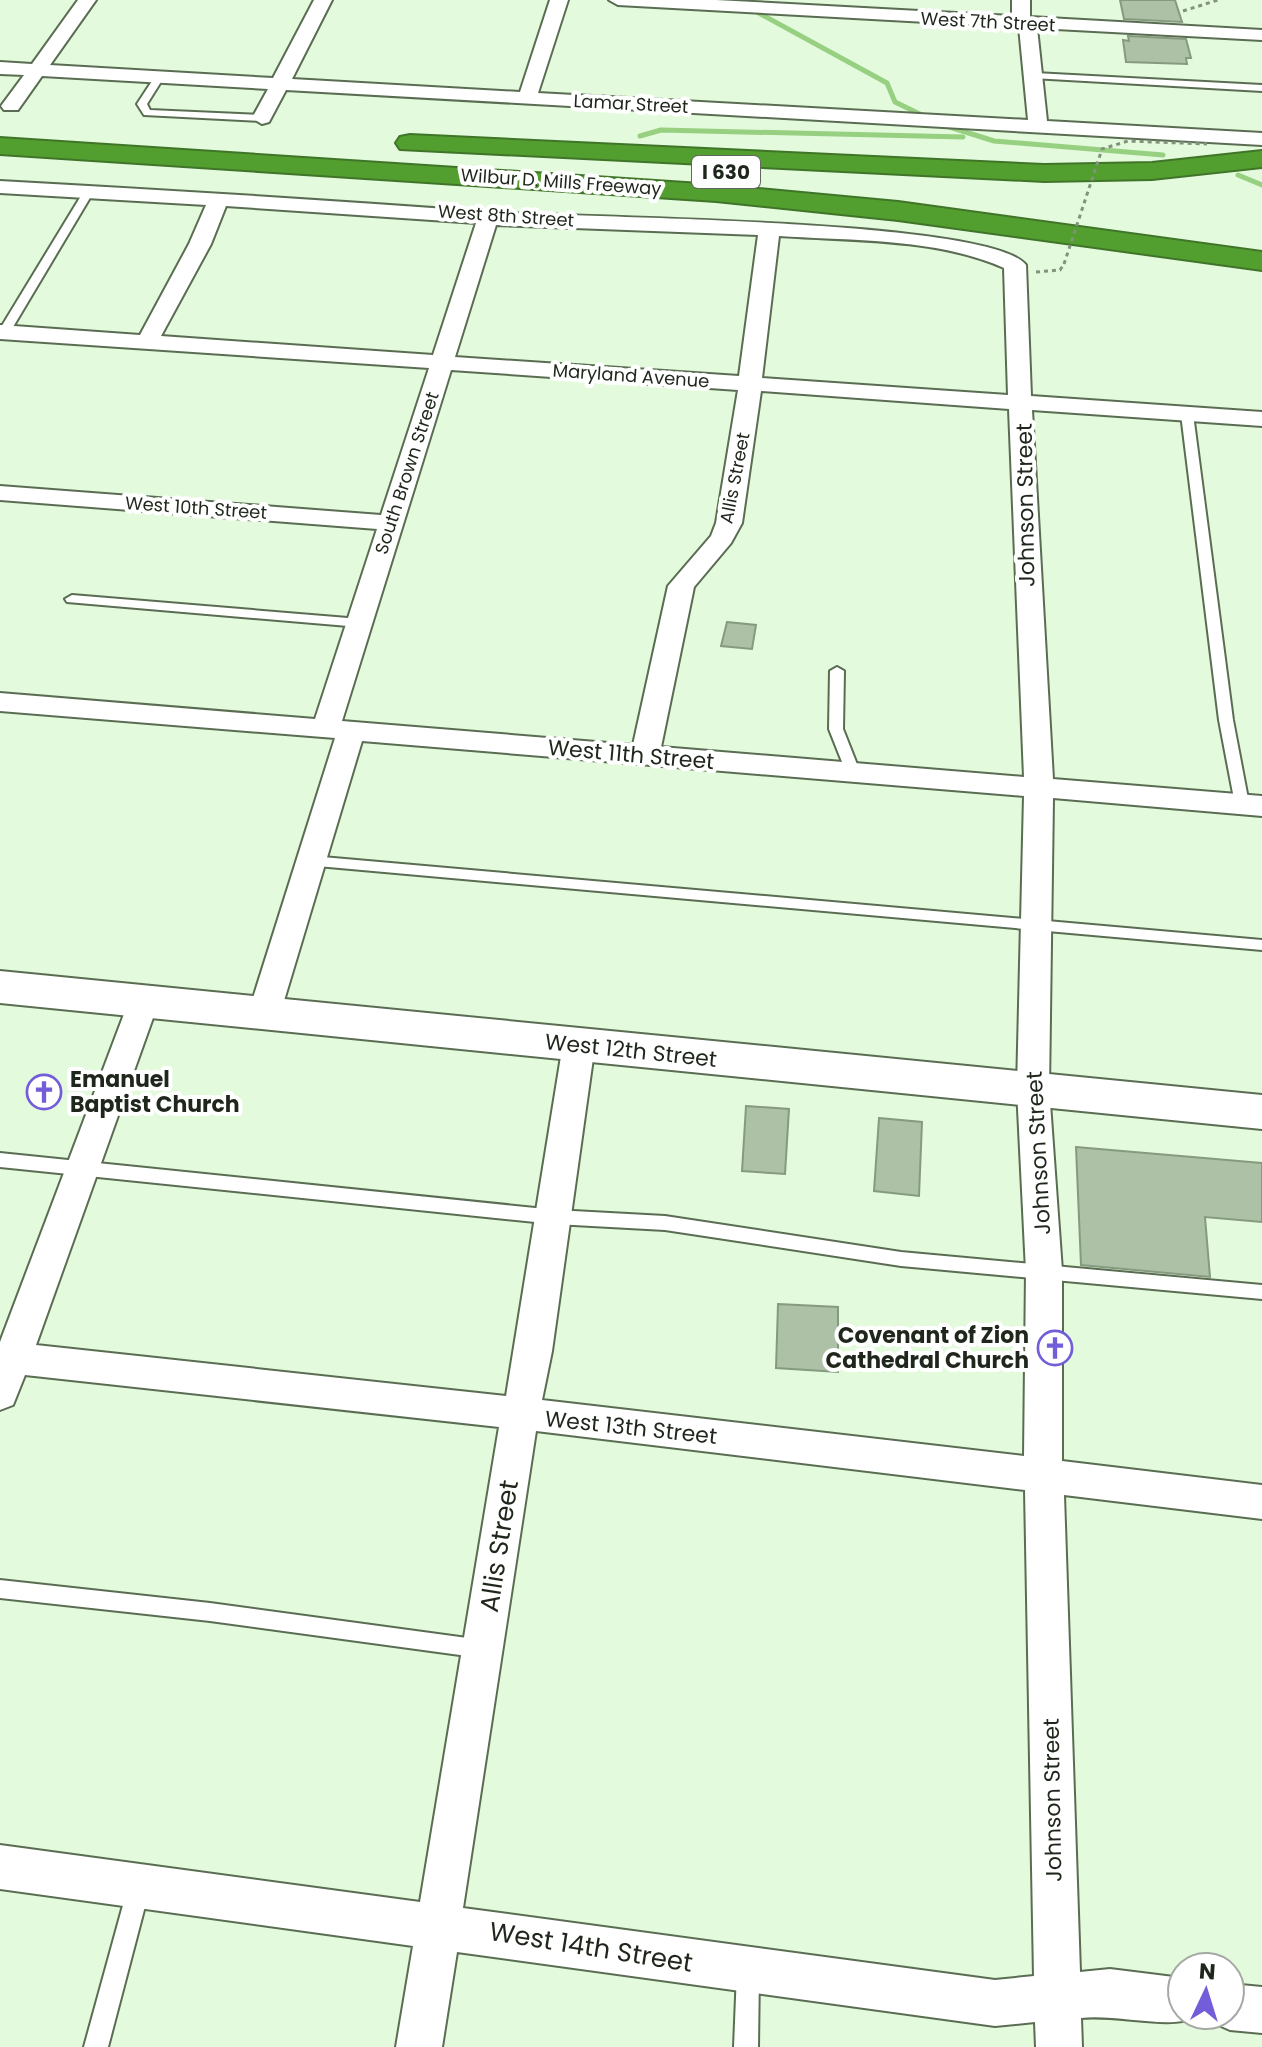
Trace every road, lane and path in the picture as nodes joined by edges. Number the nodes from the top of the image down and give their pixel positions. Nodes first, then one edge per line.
1 (87, 0) edge
2 (323, 0) edge
3 (559, 0) edge
4 (618, 0) edge
5 (1021, 0) edge
6 (1218, 0) edge
7 (1178, 12) dead end
8 (1028, 25) junction
9 (1262, 35) edge
10 (0, 68) edge
11 (38, 70) junction
12 (1035, 76) junction
13 (159, 77) junction
14 (279, 84) junction
15 (1262, 88) edge
16 (527, 98) junction
17 (5, 115) edge
18 (262, 118) joint
19 (1038, 126) junction
20 (188, 136) junction
21 (1262, 139) edge
22 (328, 141) dead end
23 (391, 143) dead end
24 (1207, 144) dead end
25 (0, 146) edge
26 (1262, 159) edge
27 (0, 187) edge
28 (650, 188) junction
29 (89, 191) junction
30 (218, 200) junction
31 (488, 218) junction
32 (769, 230) junction
33 (1262, 238) edge
34 (1011, 260) joint
35 (1262, 261) edge
36 (1064, 264) dead end
37 (1232, 286) dead end
38 (2, 332) edge
39 (147, 342) junction
40 (442, 363) junction
41 (750, 384) junction
42 (1022, 403) junction
43 (1187, 414) junction
44 (1262, 419) edge
45 (0, 493) edge
46 (391, 523) junction
47 (72, 599) dead end
48 (360, 623) junction
49 (837, 671) dead end
50 (0, 702) edge
51 (339, 730) junction
52 (645, 755) junction
53 (853, 772) junction
54 (1039, 787) junction
55 (1252, 805) edge
56 (311, 861) junction
57 (1038, 924) junction
58 (1262, 945) edge
59 (0, 987) edge
60 (143, 1001) junction
61 (264, 1014) junction
62 (579, 1044) junction
63 (1033, 1089) junction
64 (1262, 1112) edge
65 (0, 1160) edge
66 (84, 1169) junction
67 (555, 1217) junction
68 (1044, 1271) junction
69 (1262, 1292) edge
70 (6, 1358) edge
71 (0, 1394) edge
72 (520, 1415) junction
73 (1045, 1477) junction
74 (1262, 1502) edge
75 (0, 1589) edge
76 (482, 1649) junction
77 (0, 1867) edge
78 (139, 1886) junction
79 (440, 1924) junction
80 (748, 1971) junction
81 (1056, 1998) junction
82 (1166, 1999) edge
83 (96, 2047) edge
84 (419, 2047) edge
85 (746, 2047) edge
86 (1059, 2047) edge

1 - 11 street
2 - 14 street
3 - 16 street
4 - 8 street, West 7th Street
5 - 8 street
6 - 7 path
8 - 9 street, West 7th Street
8 - 12 street
10 - 11 street, Lamar Street
11 - 13 street, Lamar Street
11 - 17 street
12 - 15 lane
12 - 19 street
13 - 14 street, Lamar Street
13 - 18 lane
14 - 16 street, Lamar Street
14 - 18 street
16 - 19 street, Lamar Street
17 - 20 highway, Wilbur D. Mills Freeway / I 630
19 - 21 street, Lamar Street
20 - 22 highway
20 - 33 highway, Wilbur D. Mills Freeway / I 630
23 - 26 highway
24 - 36 path, bridge
25 - 28 highway, Wilbur D. Mills Freeway / I 630
27 - 29 street, West 8th Street
28 - 35 highway, Wilbur D. Mills Freeway / I 630
28 - 37 highway
29 - 30 street, West 8th Street
29 - 38 lane
30 - 31 street, West 8th Street
30 - 39 street
31 - 32 street, West 8th Street
31 - 40 street, South Brown Street
32 - 34 street, West 8th Street
32 - 41 street, Allis Street
34 - 42 street, Johnson Street
38 - 39 street, Maryland Avenue
39 - 40 street, Maryland Avenue
40 - 41 street, Maryland Avenue
40 - 46 street, South Brown Street
41 - 42 street, Maryland Avenue
41 - 52 street, Allis Street
42 - 43 street, Maryland Avenue
42 - 54 street, Johnson Street
43 - 44 street, Maryland Avenue
43 - 55 lane
45 - 46 street, West 10th Street
46 - 48 street, South Brown Street
47 - 48 lane
48 - 51 street, South Brown Street
49 - 53 lane
50 - 51 street, West 11th Street
51 - 52 street, West 11th Street
51 - 56 street, South Brown Street
52 - 53 street, West 11th Street
53 - 54 street, West 11th Street
54 - 55 street, West 11th Street
54 - 57 street, Johnson Street
56 - 57 lane
56 - 61 street, South Brown Street
57 - 58 lane
57 - 63 street, Johnson Street
59 - 60 main road, West 12th Street
60 - 61 main road, West 12th Street
60 - 66 street
61 - 62 main road, West 12th Street
62 - 63 main road, West 12th Street
62 - 67 street, Allis Street
63 - 64 main road, West 12th Street
63 - 68 street, Johnson Street
65 - 66 lane
66 - 67 lane
66 - 70 street
67 - 68 lane
67 - 72 street, Allis Street
68 - 69 lane
68 - 73 street, Johnson Street
70 - 71 street
70 - 72 street, West 13th Street
72 - 73 street, West 13th Street
72 - 76 street, Allis Street
73 - 74 street, West 13th Street
73 - 81 street, Johnson Street
75 - 76 lane
76 - 79 street, Allis Street
77 - 78 street, West 14th Street
78 - 79 street, West 14th Street
78 - 83 lane
79 - 80 street, West 14th Street
79 - 84 street, Allis Street
80 - 81 street, West 14th Street
80 - 85 lane
81 - 82 street, West 14th Street
81 - 86 street, Johnson Street

